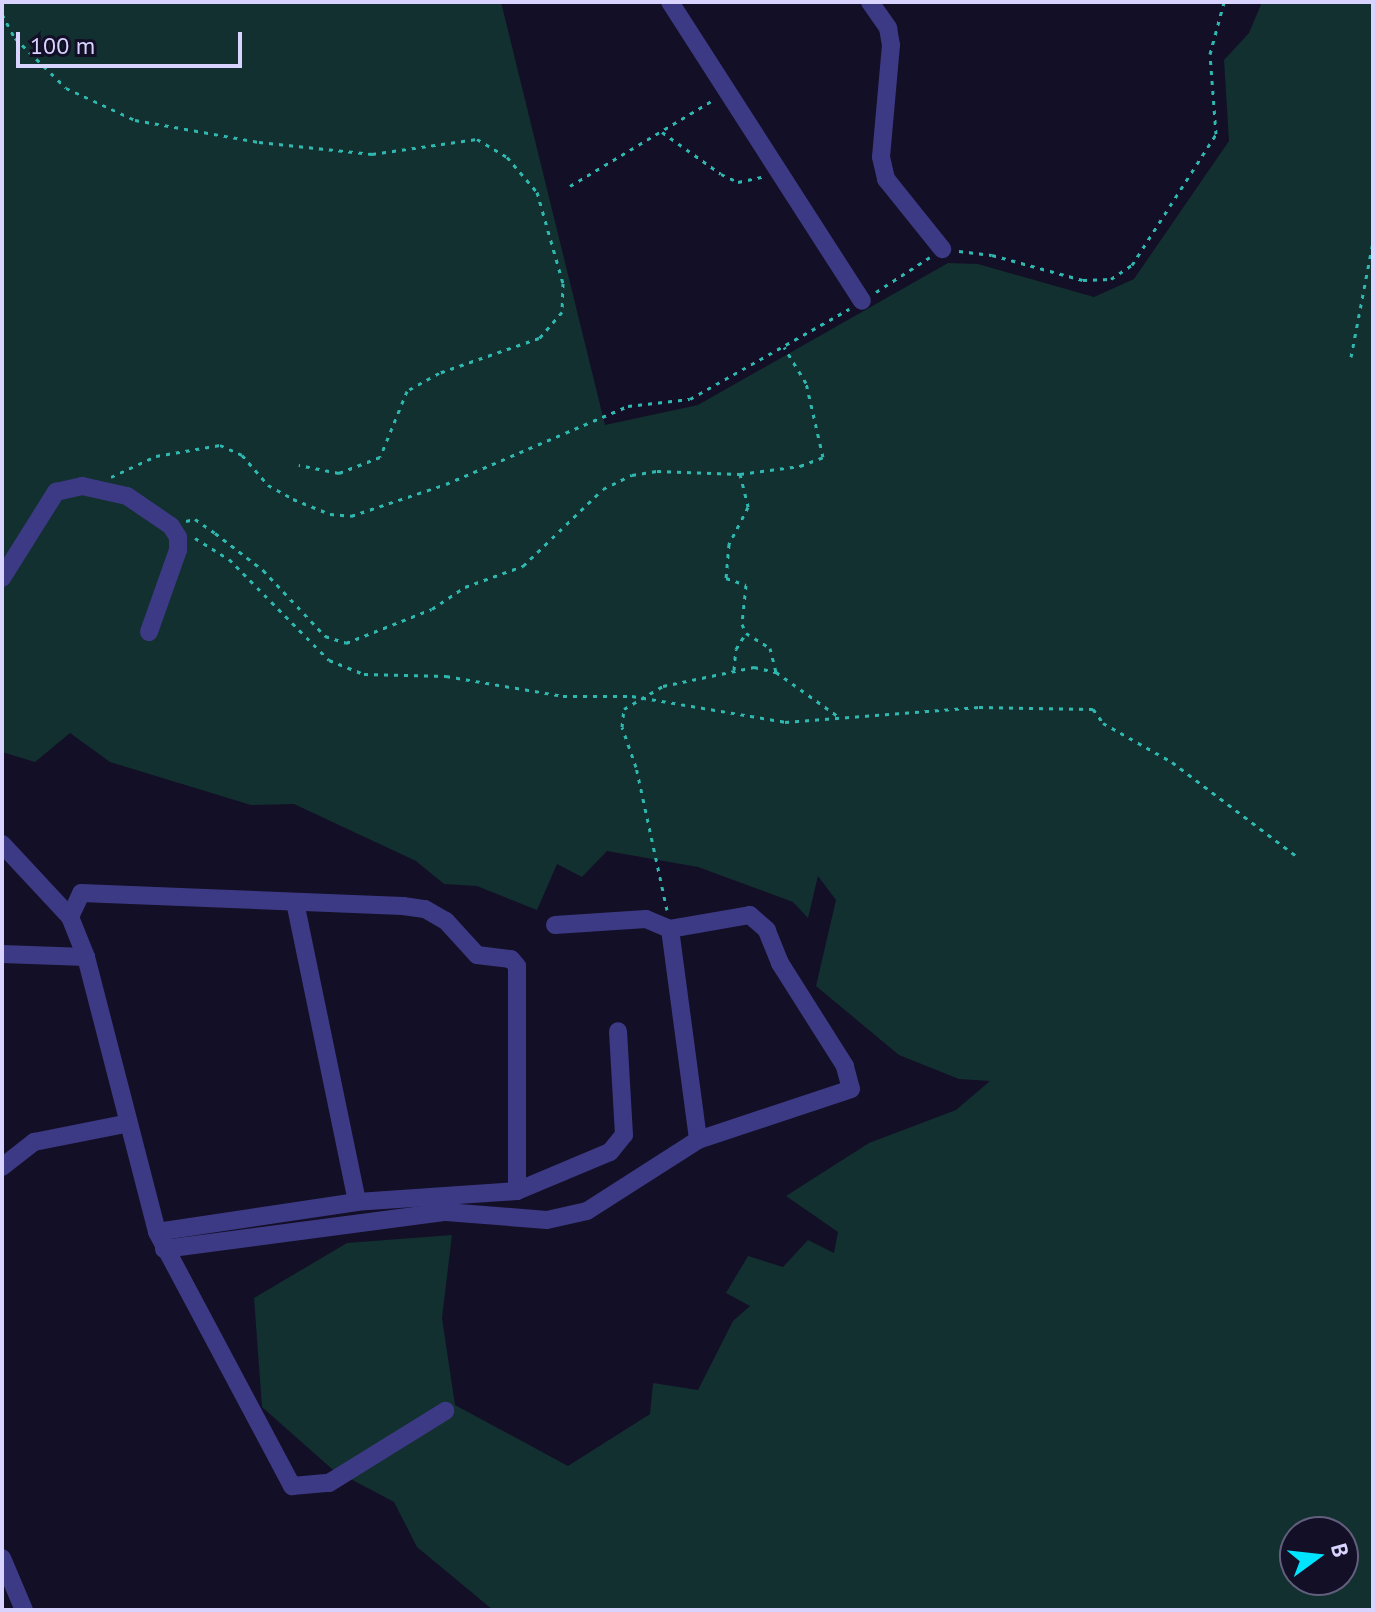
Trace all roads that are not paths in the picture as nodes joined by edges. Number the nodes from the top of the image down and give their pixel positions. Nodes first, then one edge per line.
1 (670, 2) edge
2 (870, 2) edge
3 (942, 249) road end
4 (862, 301) road end
5 (2, 578) edge
6 (149, 632) dead end
7 (2, 844) edge
8 (295, 902) junction
9 (70, 917) junction
10 (555, 925) dead end
11 (670, 929) junction
12 (2, 954) edge
13 (86, 957) junction
14 (618, 1031) dead end
15 (125, 1124) junction
16 (698, 1140) junction
17 (2, 1167) edge
18 (517, 1191) junction
19 (357, 1202) junction
20 (161, 1240) junction
21 (445, 1411) dead end
22 (2, 1558) edge
23 (24, 1610) edge

1 - 4 street
2 - 3 street
5 - 6 street
7 - 9 street
8 - 9 street
8 - 18 street
8 - 19 street
9 - 13 street
10 - 11 street
11 - 16 street
11 - 16 street
12 - 13 street
13 - 15 street
14 - 18 street
15 - 17 street
15 - 20 street
16 - 20 street
18 - 19 street
19 - 20 street
20 - 21 street
22 - 23 street

